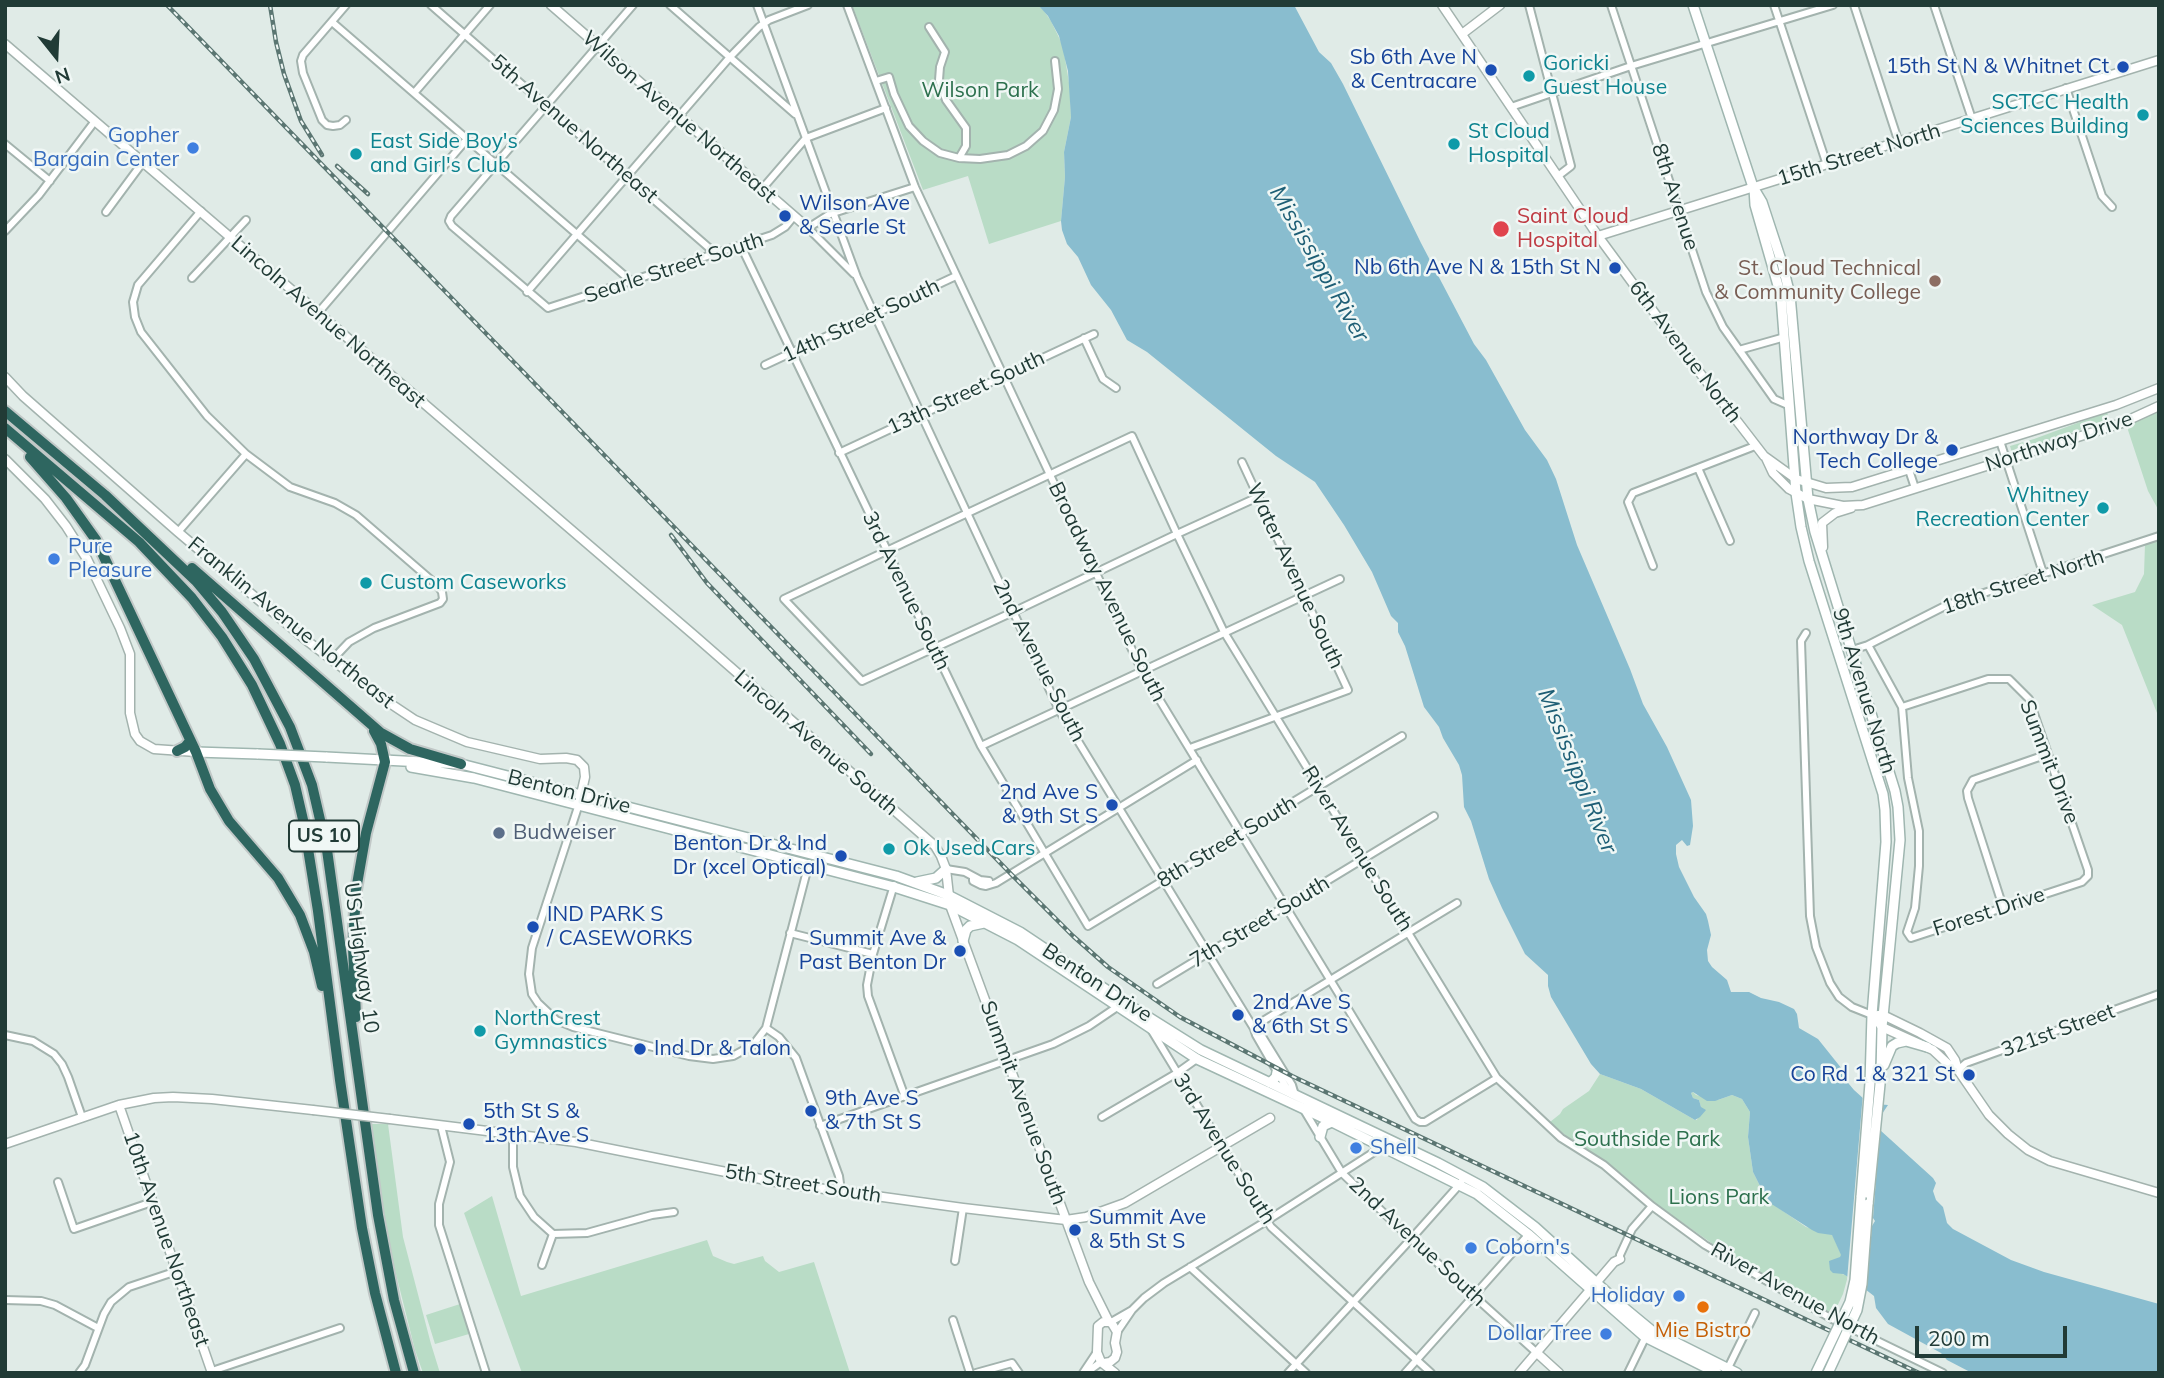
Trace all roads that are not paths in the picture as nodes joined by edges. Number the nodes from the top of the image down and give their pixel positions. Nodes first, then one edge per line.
1 (346, 5) edge
2 (431, 5) edge
3 (490, 5) edge
4 (551, 5) edge
5 (633, 5) edge
6 (670, 5) edge
7 (757, 5) edge
8 (808, 5) edge
9 (847, 5) edge
10 (1442, 5) edge
11 (1500, 5) edge
12 (1529, 5) edge
13 (1611, 5) edge
14 (1693, 5) edge
15 (1774, 5) edge
16 (1833, 5) edge
17 (1854, 5) edge
18 (1934, 5) edge
19 (1779, 21) junction
20 (332, 22) junction
21 (764, 23) junction
22 (929, 27) dead end
23 (465, 34) junction
24 (1462, 34) junction
25 (5, 44) edge
26 (1706, 44) junction
27 (597, 46) junction
28 (730, 57) junction
29 (2159, 60) edge
30 (1055, 61) dead end
31 (1631, 66) junction
32 (876, 81) junction
33 (2066, 88) junction
34 (415, 92) junction
35 (1551, 93) junction
36 (546, 106) junction
37 (1511, 107) junction
38 (886, 108) junction
39 (797, 115) junction
40 (679, 117) junction
41 (1972, 119) junction
42 (346, 120) dead end
43 (94, 121) junction
44 (806, 138) junction
45 (467, 139) junction
46 (1899, 142) junction
47 (5, 144) edge
48 (959, 158) junction
49 (143, 162) junction
50 (496, 164) junction
51 (1826, 165) junction
52 (1558, 176) junction
53 (629, 177) junction
54 (50, 181) junction
55 (915, 187) junction
56 (1754, 187) junction
57 (762, 189) junction
58 (2112, 207) dead end
59 (1680, 209) junction
60 (201, 211) junction
61 (106, 212) dead end
62 (834, 213) junction
63 (793, 216) junction
64 (246, 220) dead end
65 (808, 228) junction
66 (5, 231) edge
67 (579, 235) junction
68 (1598, 236) junction
69 (230, 237) junction
70 (741, 246) junction
71 (716, 254) junction
72 (956, 276) junction
73 (192, 278) dead end
74 (857, 278) junction
75 (632, 282) junction
76 (527, 292) junction
77 (318, 313) junction
78 (875, 315) junction
79 (1094, 334) dead end
80 (1785, 337) junction
81 (1084, 338) junction
82 (1739, 350) junction
83 (792, 353) junction
84 (765, 365) dead end
85 (1004, 376) junction
86 (5, 377) edge
87 (1116, 388) dead end
88 (2159, 388) edge
89 (1790, 406) junction
90 (2159, 406) edge
91 (5, 411) edge
92 (920, 415) junction
93 (5, 431) edge
94 (2000, 441) junction
95 (1755, 446) junction
96 (839, 453) junction
97 (246, 454) junction
98 (1764, 456) junction
99 (5, 458) edge
100 (2007, 460) junction
101 (1242, 462) dead end
102 (1698, 468) junction
103 (1909, 470) junction
104 (1049, 475) junction
105 (1796, 479) junction
106 (1807, 483) junction
107 (1915, 488) junction
108 (1796, 493) junction
109 (1258, 497) junction
110 (1808, 499) junction
111 (1863, 505) junction
112 (967, 513) junction
113 (133, 521) junction
114 (178, 532) junction
115 (1177, 534) junction
116 (2159, 536) edge
117 (1730, 541) dead end
118 (887, 550) junction
119 (1653, 566) dead end
120 (1095, 573) junction
121 (2043, 573) junction
122 (1340, 579) dead end
123 (1829, 581) junction
124 (1304, 595) junction
125 (651, 599) joint
126 (1013, 612) junction
127 (1224, 632) junction
128 (1805, 633) dead end
129 (1868, 645) junction
130 (933, 649) junction
131 (1852, 650) junction
132 (331, 660) junction
133 (1142, 671) junction
134 (1902, 707) junction
135 (1059, 710) junction
136 (1275, 717) junction
137 (366, 720) junction
138 (1402, 736) dead end
139 (190, 741) junction
140 (981, 746) junction
141 (1190, 748) junction
142 (177, 751) junction
143 (196, 752) junction
144 (2049, 754) junction
145 (1197, 760) junction
146 (385, 762) junction
147 (461, 764) junction
148 (1318, 787) junction
149 (581, 795) junction
150 (578, 807) junction
151 (1119, 807) junction
152 (1434, 816) dead end
153 (1241, 834) junction
154 (811, 854) junction
155 (1044, 854) junction
156 (1363, 859) junction
157 (808, 865) junction
158 (946, 869) junction
159 (896, 876) junction
160 (2088, 876) joint
161 (1164, 880) junction
162 (913, 882) junction
163 (894, 887) junction
164 (948, 895) junction
165 (1457, 903) dead end
166 (950, 905) junction
167 (1286, 906) junction
168 (2003, 907) junction
169 (984, 923) junction
170 (1088, 926) joint
171 (1408, 932) junction
172 (790, 933) junction
173 (963, 941) junction
174 (1209, 953) junction
175 (873, 954) junction
176 (1330, 979) junction
177 (1157, 984) dead end
178 (2159, 995) edge
179 (1121, 1004) junction
180 (1872, 1015) junction
181 (1883, 1016) junction
182 (1253, 1027) junction
183 (1882, 1027) junction
184 (766, 1028) junction
185 (1151, 1030) junction
186 (5, 1035) edge
187 (1927, 1047) junction
188 (1199, 1055) junction
189 (1007, 1060) junction
190 (1958, 1070) junction
191 (1277, 1072) junction
192 (1177, 1073) junction
193 (1497, 1078) junction
194 (340, 1080) junction
195 (1877, 1080) junction
196 (1270, 1083) junction
197 (359, 1089) junction
198 (1295, 1095) junction
199 (905, 1097) junction
200 (119, 1105) junction
201 (1304, 1110) junction
202 (82, 1117) junction
203 (1102, 1117) dead end
204 (1270, 1118) dead end
205 (1332, 1122) junction
206 (440, 1126) junction
207 (820, 1126) junction
208 (513, 1133) junction
209 (1320, 1136) junction
210 (5, 1144) edge
211 (1220, 1146) junction
212 (1382, 1147) junction
213 (1342, 1173) junction
214 (1462, 1181) junction
215 (58, 1182) dead end
216 (841, 1191) junction
217 (2159, 1193) edge
218 (1865, 1201) junction
219 (152, 1202) junction
220 (1652, 1206) junction
221 (963, 1208) junction
222 (674, 1212) dead end
223 (1066, 1220) junction
224 (1268, 1220) junction
225 (1532, 1231) junction
226 (553, 1234) junction
227 (1411, 1239) junction
228 (1620, 1259) joint
229 (955, 1261) dead end
230 (542, 1265) dead end
231 (1190, 1267) junction
232 (177, 1271) junction
233 (1593, 1286) junction
234 (1475, 1296) junction
235 (5, 1300) edge
236 (1097, 1301) junction
237 (1354, 1302) junction
238 (1132, 1310) junction
239 (1755, 1312) dead end
240 (953, 1320) dead end
241 (1110, 1322) junction
242 (1098, 1326) junction
243 (98, 1328) junction
244 (340, 1328) dead end
245 (1117, 1332) junction
246 (1648, 1333) junction
247 (1097, 1352) junction
248 (1537, 1353) junction
249 (1115, 1358) junction
250 (1416, 1360) junction
251 (1102, 1362) junction
252 (1296, 1363) junction
253 (1729, 1371) edge
254 (212, 1372) edge
255 (79, 1373) edge
256 (396, 1373) edge
257 (414, 1373) edge
258 (486, 1373) edge
259 (970, 1373) edge
260 (976, 1373) edge
261 (1019, 1373) edge
262 (1084, 1373) edge
263 (1117, 1373) edge
264 (1288, 1373) edge
265 (1307, 1373) edge
266 (1405, 1373) edge
267 (1431, 1373) edge
268 (1519, 1373) edge
269 (1559, 1373) edge
270 (1628, 1373) edge
271 (1717, 1373) edge
272 (1816, 1373) edge
273 (1828, 1373) edge
274 (1943, 1373) edge

1 - 20 street
2 - 23 street, 5th Avenue Northeast
3 - 23 street
4 - 27 street, Wilson Avenue Northeast
5 - 27 street
6 - 28 street
7 - 21 street, 2nd Avenue South
8 - 21 street
9 - 32 street, Broadway Avenue South
10 - 24 street, 6th Avenue North
11 - 24 street
12 - 35 street
13 - 31 street, 8th Avenue
14 - 26 main road, 9th Avenue North
15 - 19 street
16 - 19 street
17 - 46 street
18 - 41 street
19 - 26 street
19 - 51 street
20 - 34 street
20 - 42 street
21 - 28 street
21 - 39 street, 2nd Avenue South
22 - 48 street
23 - 34 street
23 - 36 street, 5th Avenue Northeast
24 - 37 street, 6th Avenue North
25 - 43 street, Lincoln Avenue Northeast
26 - 31 street
26 - 56 main road, 9th Avenue North
27 - 36 street
27 - 40 street, Wilson Avenue Northeast
28 - 39 street
28 - 40 street
29 - 33 street, 15th Street North
30 - 48 street
31 - 35 street
31 - 59 street, 8th Avenue
32 - 38 street, Broadway Avenue South
32 - 48 street
33 - 41 street, 15th Street North
33 - 58 street
34 - 45 street
35 - 37 street
35 - 52 street
36 - 50 street
36 - 53 street, 5th Avenue Northeast
37 - 52 street, 6th Avenue North
38 - 44 street
38 - 55 street, Broadway Avenue South
39 - 44 street, 2nd Avenue South
40 - 53 street
40 - 57 street, Wilson Avenue Northeast
41 - 46 street, 15th Street North
43 - 49 street, Lincoln Avenue Northeast
43 - 54 street
44 - 57 street
44 - 62 street, 2nd Avenue South
45 - 50 street
45 - 77 street
46 - 51 street, 15th Street North
47 - 54 street
49 - 60 street, Lincoln Avenue Northeast
49 - 61 street
50 - 67 street
50 - 76 street
51 - 56 street, 15th Street North
52 - 68 street, 6th Avenue North
53 - 67 street
53 - 71 street, 5th Avenue Northeast
54 - 66 street
55 - 62 street
55 - 72 street, Broadway Avenue South
56 - 59 street, 15th Street North
56 - 80 main road, 9th Avenue North
56 - 106 main road, 9th Avenue North
57 - 63 street, Wilson Avenue Northeast
59 - 68 street, 15th Street North
59 - 82 street, 8th Avenue
60 - 69 street, Lincoln Avenue Northeast
60 - 97 street
62 - 65 street
62 - 74 street, 2nd Avenue South
63 - 65 street, Wilson Avenue Northeast
63 - 70 street, Searle Street South
64 - 69 street
65 - 74 street, 2nd Avenue South
67 - 75 street
67 - 76 street
68 - 95 street, 6th Avenue North
69 - 73 street
69 - 77 street, Lincoln Avenue Northeast
70 - 71 street, Searle Street South
70 - 83 street, 3rd Avenue South
71 - 75 street, Searle Street South
72 - 78 street, 14th Street South
72 - 85 street, Broadway Avenue South
74 - 78 street, 2nd Avenue South
75 - 76 street, Searle Street South
77 - 125 street, Lincoln Avenue Northeast
78 - 83 street, 14th Street South
78 - 92 street, 2nd Avenue South
79 - 81 street, 13th Street South
80 - 82 street
80 - 89 main road, 9th Avenue North
81 - 85 street, 13th Street South
81 - 87 street
82 - 89 street, 8th Avenue
83 - 84 street, 14th Street South
83 - 96 street, 3rd Avenue South
85 - 92 street, 13th Street South
85 - 104 street, Broadway Avenue South
86 - 114 street, Franklin Avenue Northeast
88 - 94 street, Northway Drive
89 - 105 main road, 9th Avenue North
90 - 100 street, Northway Drive
91 - 113 highway, US Highway 10 / US 10
92 - 96 street, 13th Street South
92 - 112 street, 2nd Avenue South
93 - 139 highway
93 - 194 highway, US 10
94 - 100 street
94 - 103 street, Northway Drive
95 - 98 street, 6th Avenue North
95 - 102 street
96 - 118 street, 3rd Avenue South
97 - 114 street
97 - 132 street
98 - 105 street, 6th Avenue North
98 - 108 street, 6th Avenue North
99 - 142 street
100 - 107 street, Northway Drive
100 - 121 street
101 - 109 street, Water Avenue South
102 - 117 street
102 - 119 street
103 - 106 street, Northway Drive
103 - 107 street
104 - 112 street
104 - 115 street, River Avenue South
104 - 120 street, Broadway Avenue South
105 - 106 street, Northway Drive
105 - 108 main road, 9th Avenue North
106 - 110 main road, 9th Avenue North
107 - 111 street, Northway Drive
108 - 110 street, Northway Drive
108 - 180 main road, 9th Avenue North
109 - 115 street
109 - 124 street, Water Avenue South
110 - 111 street, Northway Drive
110 - 123 main road, 9th Avenue North
111 - 123 street
112 - 118 street
112 - 126 street, 2nd Avenue South
113 - 137 highway
113 - 197 highway, US Highway 10 / US 10
114 - 132 street, Franklin Avenue Northeast
115 - 120 street
115 - 127 street, River Avenue South
116 - 121 street, 18th Street North
118 - 130 street, 3rd Avenue South
118 - 130 street
120 - 126 street
120 - 133 street, Broadway Avenue South
121 - 129 street, 18th Street North
122 - 124 street
123 - 131 main road, 9th Avenue North
124 - 127 street
124 - 136 street, Water Avenue South
125 - 158 street, Lincoln Avenue South
126 - 130 street
126 - 135 street, 2nd Avenue South
127 - 133 street
127 - 136 street, River Avenue South
128 - 180 street
129 - 131 street, 18th Street North
129 - 134 street
130 - 140 street, 3rd Avenue South
131 - 181 main road, 9th Avenue North
132 - 149 street, Franklin Avenue Northeast
133 - 135 street
133 - 141 street, Broadway Avenue South
134 - 144 street, Summit Drive
134 - 168 street, Forest Drive
135 - 140 street
135 - 151 street, 2nd Avenue South
136 - 141 street
136 - 148 street, River Avenue South
137 - 146 highway
137 - 147 highway
138 - 148 street, 8th Street South
139 - 142 highway
139 - 143 highway
140 - 155 street, 3rd Avenue South
141 - 145 street, Broadway Avenue South
142 - 143 street
143 - 146 main road, Benton Drive, bridge
143 - 194 highway
144 - 160 street, Summit Drive
144 - 168 street
145 - 151 street
145 - 153 street, Broadway Avenue South
146 - 147 main road, Benton Drive
146 - 150 main road, Benton Drive
146 - 197 highway
147 - 149 main road, Benton Drive
148 - 153 street, 8th Street South
148 - 156 street, River Avenue South
149 - 150 street, Franklin Avenue Northeast
149 - 154 main road, Benton Drive
150 - 157 main road, Benton Drive
150 - 184 street
151 - 155 street
151 - 161 street, 2nd Avenue South
152 - 156 street, 7th Street South
153 - 161 street, 8th Street South
153 - 167 street, Broadway Avenue South
154 - 157 street
154 - 159 main road, Benton Drive
155 - 158 street
155 - 170 street, 3rd Avenue South
156 - 167 street, 7th Street South
156 - 171 street, River Avenue South
157 - 163 main road, Benton Drive
157 - 172 street
158 - 162 main road
158 - 164 street, Lincoln Avenue South
159 - 162 main road, Benton Drive
159 - 163 street
160 - 168 street, Forest Drive
161 - 170 street, 8th Street South
161 - 174 street, 2nd Avenue South
162 - 164 main road, Benton Drive
163 - 166 main road, Benton Drive
163 - 175 street
164 - 166 street, Lincoln Avenue South
164 - 179 main road, Benton Drive
165 - 171 street
166 - 169 main road, Benton Drive
166 - 173 street, Summit Avenue South
167 - 174 street, 7th Street South
167 - 176 street, Broadway Avenue South
169 - 173 main road
169 - 179 main road, Benton Drive
171 - 176 street
171 - 193 street, River Avenue South
172 - 175 street
172 - 184 street
173 - 189 street, Summit Avenue South
174 - 177 street, 7th Street South
174 - 182 street, 2nd Avenue South
175 - 199 street
176 - 182 street
176 - 193 street, Broadway Avenue South
178 - 190 street, 321st Street
179 - 185 main road, Benton Drive
179 - 188 main road, Benton Drive
179 - 189 street
180 - 181 street
180 - 183 street
180 - 195 main road, 9th Avenue North
181 - 183 main road, 9th Avenue North
181 - 190 street
182 - 191 street, 2nd Avenue South
182 - 198 street, 2nd Avenue South
183 - 187 street
183 - 195 main road, 9th Avenue North
184 - 207 street
185 - 188 main road, Benton Drive
185 - 192 street, 3rd Avenue South
186 - 202 street
187 - 190 street
187 - 195 main road
188 - 192 street
188 - 196 main road, Benton Drive
188 - 201 main road, Benton Drive
189 - 199 street
189 - 223 street, Summit Avenue South
190 - 217 street
191 - 196 main road
191 - 198 street, 2nd Avenue South
192 - 203 street
192 - 211 street, 3rd Avenue South
193 - 220 street, River Avenue South
194 - 256 highway, US 10
195 - 218 main road, 9th Avenue North
196 - 198 main road, Benton Drive
197 - 257 highway, US Highway 10 / US 10
198 - 201 street, 2nd Avenue South
198 - 214 main road, Benton Drive
199 - 207 street
200 - 202 street, 5th Street South
200 - 206 street, 5th Street South, bridge
200 - 219 street, 10th Avenue Northeast
201 - 205 main road, Benton Drive
201 - 209 street, 2nd Avenue South
202 - 210 street, 5th Street South
204 - 211 street, 5th Street South
205 - 209 main road
205 - 212 main road, Benton Drive
206 - 208 street, 5th Street South
206 - 258 street
207 - 216 street
208 - 216 street, 5th Street South
208 - 226 street
209 - 213 street, 2nd Avenue South
211 - 223 street, 5th Street South
211 - 224 street, 3rd Avenue South
212 - 213 street
212 - 214 main road, Benton Drive
213 - 224 street
213 - 227 street, 2nd Avenue South
214 - 225 main road, Benton Drive
214 - 227 street
215 - 219 street
216 - 221 street, 5th Street South
218 - 272 main road, bridge
218 - 273 main road, bridge
219 - 232 street, 10th Avenue Northeast
220 - 228 street
220 - 274 street, River Avenue North
221 - 223 street, 5th Street South
221 - 229 street
222 - 226 street
223 - 236 street, Summit Avenue South
224 - 231 street
224 - 237 street, 3rd Avenue South
225 - 233 main road, Benton Drive
225 - 234 street
226 - 230 street
227 - 234 street, 2nd Avenue South
227 - 237 street
228 - 233 street
231 - 238 street
231 - 252 street
232 - 243 street
232 - 254 street, 10th Avenue Northeast
233 - 246 main road, Benton Drive
233 - 248 street
234 - 248 street, 2nd Avenue South
234 - 250 street
235 - 243 street
236 - 241 street, Summit Avenue South
236 - 242 street, Summit Avenue South
237 - 250 street, 3rd Avenue South
237 - 252 street
238 - 241 street
238 - 245 street
239 - 253 street
240 - 259 street
241 - 242 street
241 - 245 street, Summit Avenue South
242 - 247 street, Summit Avenue South
243 - 255 street
244 - 254 street
245 - 249 street, Summit Avenue South
246 - 253 main road, Benton Drive
246 - 270 street
246 - 271 main road, Benton Drive
247 - 251 street, Summit Avenue South
247 - 262 street
248 - 268 street
248 - 269 street, 2nd Avenue South
249 - 251 street
249 - 263 street, Summit Avenue South
250 - 266 street
250 - 267 street, 3rd Avenue South
251 - 262 street
251 - 263 street, Summit Avenue South
252 - 264 street
252 - 265 street
260 - 261 street

